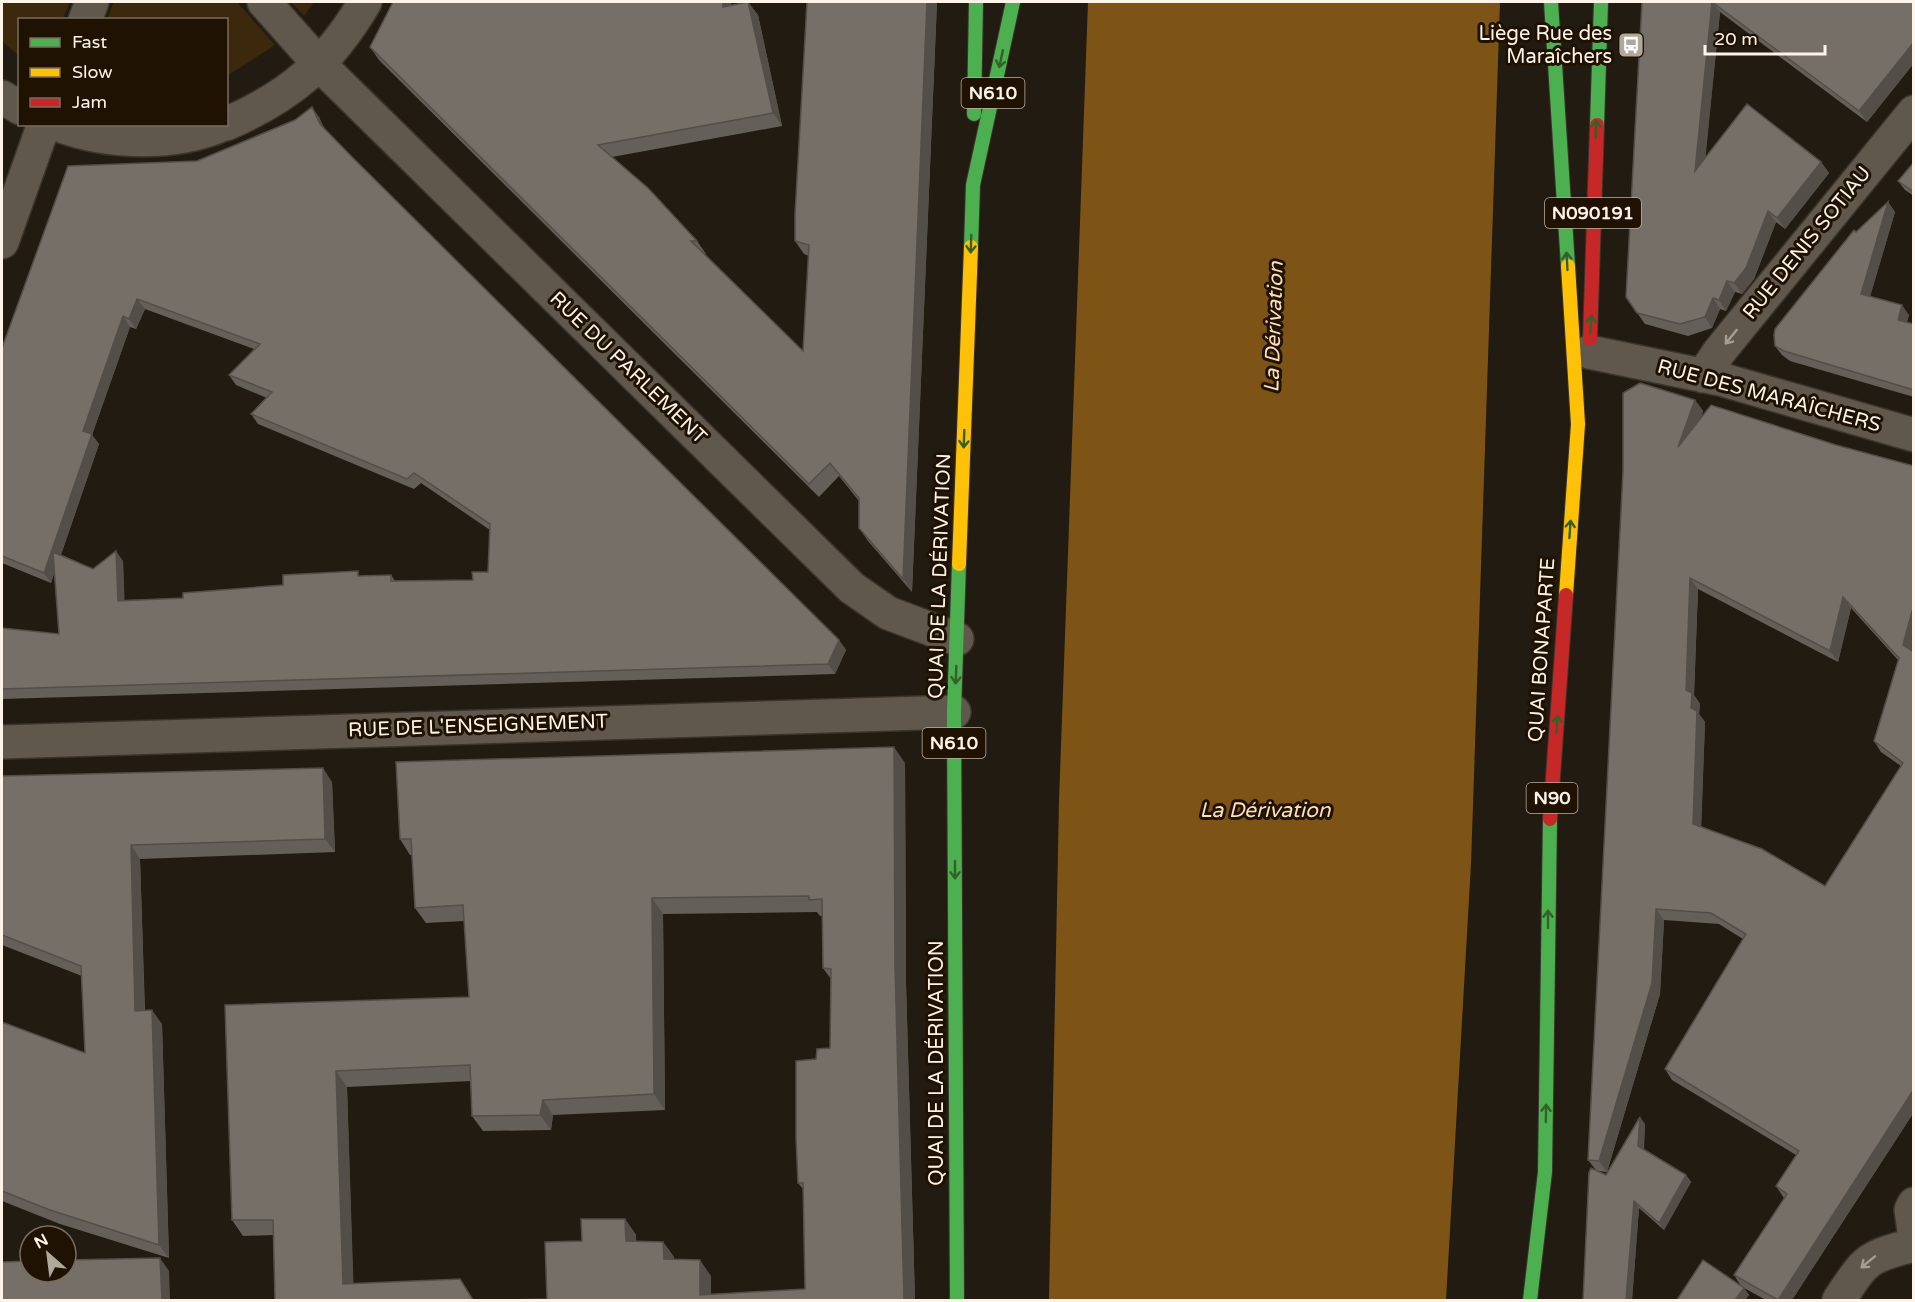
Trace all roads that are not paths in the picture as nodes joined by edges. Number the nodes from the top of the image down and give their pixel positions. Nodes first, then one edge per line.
1 (92, 2) edge
2 (264, 2) edge
3 (365, 2) edge
4 (976, 2) edge
5 (1013, 2) edge
6 (1551, 2) edge
7 (1600, 2) edge
8 (86, 18) edge
9 (320, 65) junction
10 (2, 97) edge
11 (18, 107) edge
12 (1914, 112) edge
13 (228, 123) edge
14 (43, 126) edge
15 (64, 126) edge
16 (218, 126) edge
17 (974, 185) junction
18 (2, 243) edge
19 (1589, 352) junction
20 (1703, 376) junction
21 (1578, 424) junction
22 (1914, 435) edge
23 (957, 639) junction
24 (954, 712) junction
25 (2, 742) edge
26 (1545, 1172) junction
27 (1914, 1204) edge
28 (1914, 1231) edge
29 (1914, 1245) edge
30 (1546, 1289) dead end
31 (957, 1300) edge
32 (1530, 1300) edge
33 (1839, 1300) edge

1 - 8 street
2 - 9 street, RUE DU PARLEMENT
3 - 9 street
4 - 17 main road, N610
5 -> 17 main road, QUAI DE LA DÉRIVATION / N610
21 -> 6 main road, QUAI BONAPARTE / N90
19 -> 7 main road, N090191
9 - 13 street
9 - 23 street, RUE DU PARLEMENT
10 - 11 street
12 -> 20 street, RUE DENIS SOTIAU
14 - 18 street
15 - 16 street
17 -> 23 main road, QUAI DE LA DÉRIVATION / N610
19 - 20 street, RUE DES MARAÎCHERS
19 - 21 main road, N090191
20 - 22 street, RUE DES MARAÎCHERS
26 -> 21 main road, QUAI BONAPARTE / N90
23 -> 24 main road, QUAI DE LA DÉRIVATION / N610
24 - 25 street, RUE DE L'ENSEIGNEMENT
24 -> 31 main road, QUAI DE LA DÉRIVATION / N610
26 - 30 main road
26 - 32 main road, QUAI BONAPARTE / N90
27 - 28 street
29 -> 33 street

